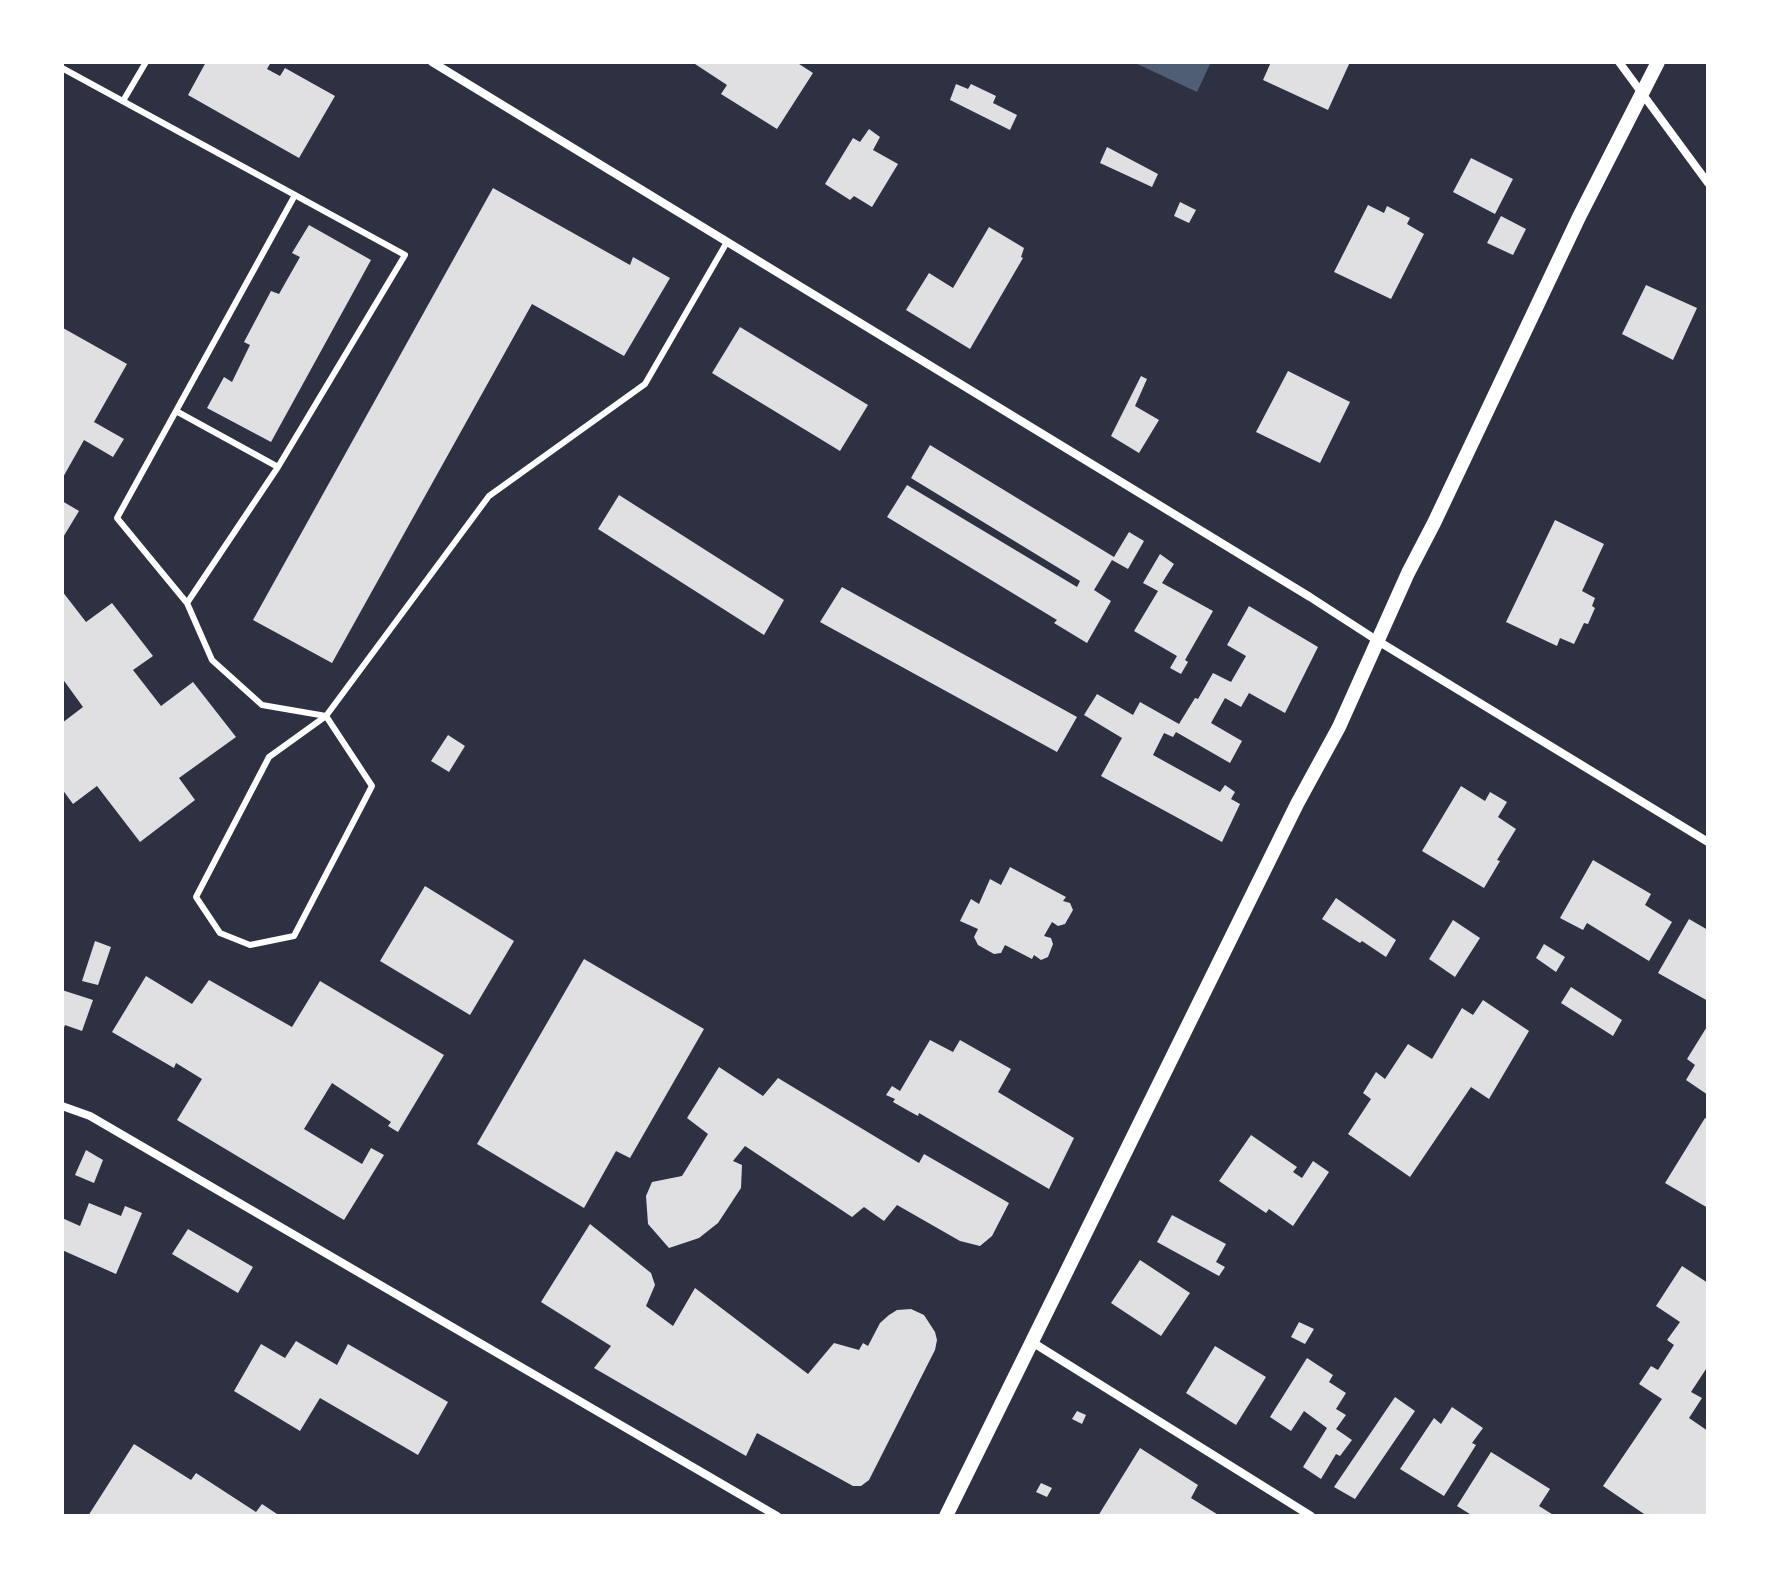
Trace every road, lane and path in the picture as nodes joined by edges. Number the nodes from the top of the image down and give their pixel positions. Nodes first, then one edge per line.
1 (146, 62) edge
2 (432, 62) edge
3 (1619, 62) edge
4 (1658, 62) edge
5 (62, 68) edge
6 (1643, 92) junction
7 (123, 101) junction
8 (1708, 183) edge
9 (295, 195) junction
10 (727, 242) junction
11 (176, 411) junction
12 (278, 467) junction
13 (187, 603) junction
14 (1378, 641) junction
15 (326, 716) junction
16 (1708, 842) edge
17 (62, 1106) edge
18 (1032, 1342) junction
19 (777, 1516) edge
20 (946, 1516) edge
21 (1311, 1516) edge

1 - 7 lane
2 - 10 street
3 - 6 street
4 - 6 street
5 - 7 lane
6 - 8 street
6 - 14 street
7 - 9 lane
9 - 11 lane
9 - 12 lane
10 - 14 street
10 - 15 lane
11 - 12 lane
11 - 13 lane
12 - 13 lane
13 - 15 lane
14 - 16 street
14 - 18 street
15 - 15 lane
17 - 19 street
18 - 20 street
18 - 21 street

